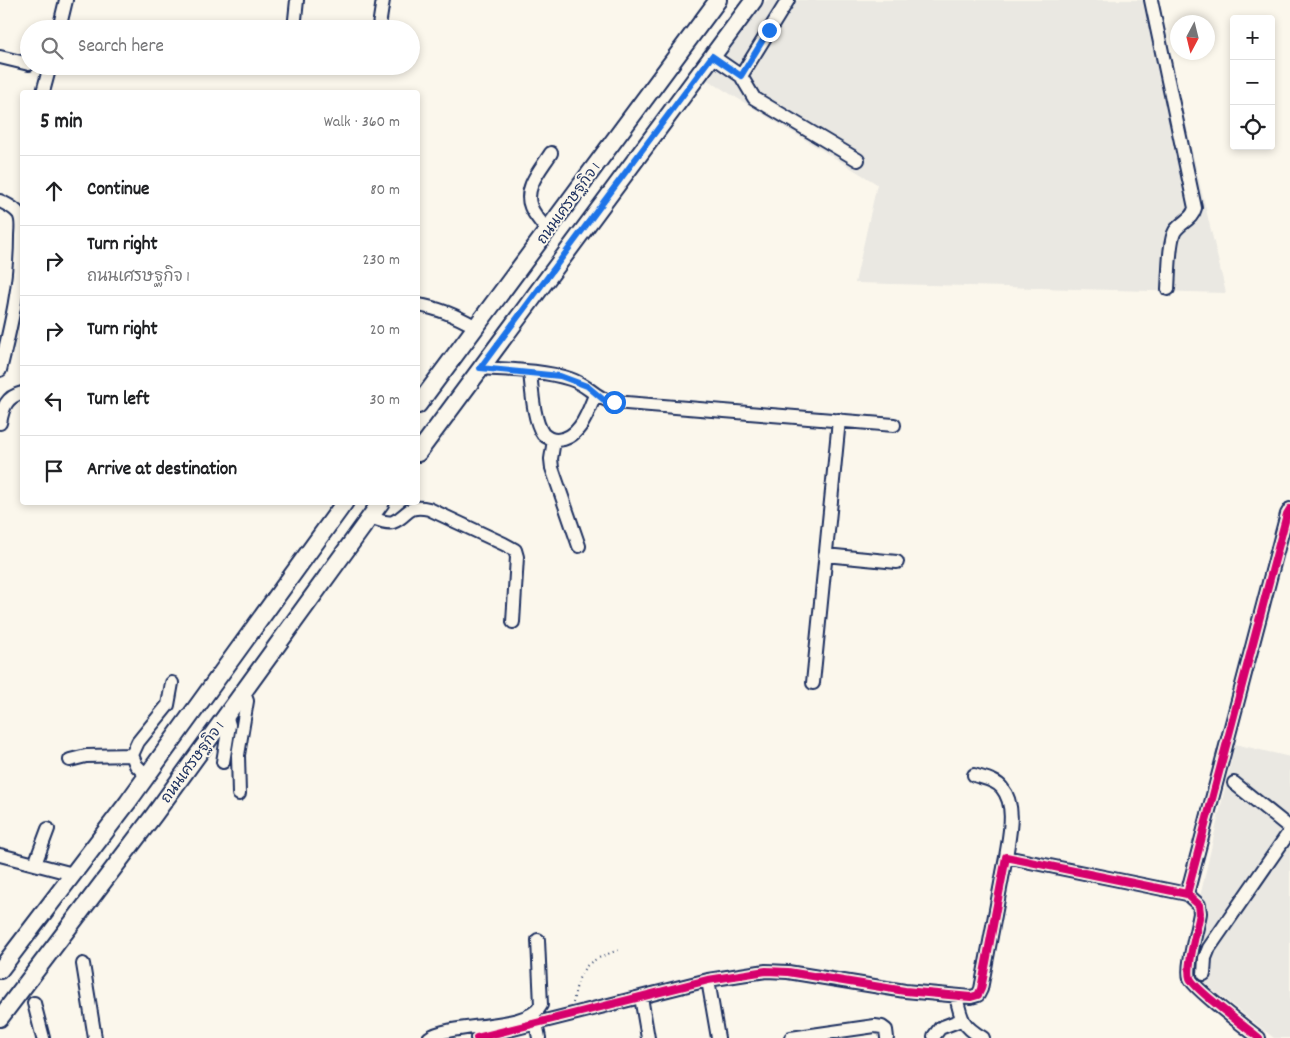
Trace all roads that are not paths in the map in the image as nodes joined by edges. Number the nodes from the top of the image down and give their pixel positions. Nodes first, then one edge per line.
1 (66, 0) edge
2 (297, 0) edge
3 (383, 0) edge
4 (718, 0) edge
5 (754, 0) edge
6 (788, 0) edge
7 (1151, 0) edge
8 (61, 20) edge
9 (295, 20) edge
10 (380, 20) edge
11 (712, 56) junction
12 (0, 57) edge
13 (20, 62) edge
14 (44, 75) edge
15 (741, 76) junction
16 (43, 90) edge
17 (551, 153) dead end
18 (858, 160) dead end
19 (0, 201) edge
20 (20, 219) edge
21 (547, 230) junction
22 (20, 258) edge
23 (1168, 290) dead end
24 (420, 305) edge
25 (6, 322) edge
26 (476, 327) junction
27 (480, 368) junction
28 (0, 370) edge
29 (530, 372) junction
30 (20, 394) edge
31 (595, 395) junction
32 (3, 396) edge
33 (420, 403) edge
34 (839, 420) junction
35 (0, 423) edge
36 (894, 424) dead end
37 (554, 440) junction
38 (420, 450) edge
39 (343, 505) edge
40 (378, 505) edge
41 (1290, 509) edge
42 (370, 517) junction
43 (579, 546) dead end
44 (825, 555) junction
45 (897, 562) dead end
46 (287, 581) junction
47 (310, 598) junction
48 (513, 622) dead end
49 (172, 683) dead end
50 (813, 683) dead end
51 (243, 690) junction
52 (226, 715) junction
53 (132, 755) junction
54 (70, 760) dead end
55 (222, 762) dead end
56 (974, 775) dead end
57 (147, 776) junction
58 (1234, 783) dead end
59 (239, 794) dead end
60 (1290, 829) edge
61 (48, 830) dead end
62 (0, 855) edge
63 (1006, 857) junction
64 (35, 864) junction
65 (73, 874) junction
66 (1187, 894) junction
67 (538, 940) dead end
68 (83, 964) dead end
69 (0, 970) edge
70 (1204, 974) dead end
71 (708, 980) junction
72 (956, 996) junction
73 (641, 997) junction
74 (34, 1003) dead end
75 (0, 1018) edge
76 (961, 1020) junction
77 (536, 1023) junction
78 (934, 1036) dead end
79 (42, 1038) edge
80 (95, 1038) edge
81 (429, 1038) edge
82 (477, 1038) edge
83 (538, 1038) edge
84 (648, 1038) edge
85 (718, 1038) edge
86 (791, 1038) edge
87 (887, 1038) edge
88 (983, 1038) edge
89 (1260, 1038) edge

1 - 8 street
2 - 9 street
3 - 10 street
4 - 21 main road, ถนนเศรษฐกิจ 1
5 - 11 main road, ถนนเศรษฐกิจ 1
6 - 15 street
7 - 23 street
11 - 15 street
11 - 27 main road, ถนนเศรษฐกิจ 1
12 - 13 street
14 - 16 street
15 - 18 street
17 - 21 street
19 - 20 street
21 - 26 main road, ถนนเศรษฐกิจ 1
22 - 25 street
24 - 26 street
25 - 28 street
26 - 33 main road, ถนนเศรษฐกิจ 1
27 - 29 street
27 - 38 main road, ถนนเศรษฐกิจ 1
29 - 31 street
29 - 37 street
30 - 32 street
31 - 34 street
31 - 37 street
32 - 35 street
34 - 36 street
34 - 44 street
37 - 43 street
39 - 46 main road, ถนนเศรษฐกิจ 1
40 - 42 main road, ถนนเศรษฐกิจ 1
41 - 66 street
42 - 47 main road, ถนนเศรษฐกิจ 1
42 - 48 street
44 - 45 street
44 - 50 street
46 - 47 main road
46 - 57 main road, ถนนเศรษฐกิจ 1
47 - 51 main road, ถนนเศรษฐกิจ 1
49 - 53 street
51 - 52 main road, ถนนเศรษฐกิจ 1
51 - 59 street
52 - 55 street
52 - 75 main road, ถนนเศรษฐกิจ 1
53 - 54 street
53 - 57 street
56 - 63 street
57 - 65 main road, ถนนเศรษฐกิจ 1
58 - 60 street
60 - 70 street
61 - 64 street
62 - 64 street
63 - 66 street
63 - 72 street
64 - 65 street
65 - 69 main road, ถนนเศรษฐกิจ 1
66 - 89 street
67 - 81 street
68 - 80 street
71 - 72 street
71 - 73 street
71 - 85 street
72 - 76 street
73 - 77 street
73 - 84 street
74 - 79 street
76 - 78 street
76 - 88 street
77 - 82 street
77 - 83 street
86 - 87 street

